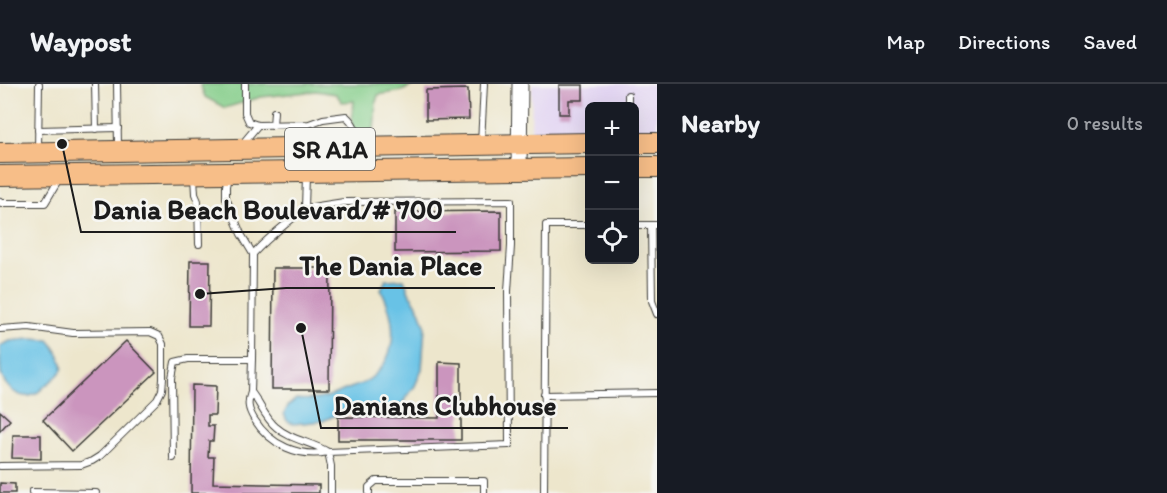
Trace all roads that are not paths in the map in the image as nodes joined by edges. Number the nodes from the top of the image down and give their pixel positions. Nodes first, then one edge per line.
1 (39, 84) edge
2 (95, 84) edge
3 (117, 84) edge
4 (245, 84) edge
5 (484, 84) edge
6 (520, 84) edge
7 (628, 95) dead end
8 (628, 102) edge
9 (273, 112) dead end
10 (258, 125) junction
11 (273, 125) junction
12 (117, 128) junction
13 (96, 129) junction
14 (38, 130) junction
15 (585, 143) edge
16 (639, 143) edge
17 (657, 143) edge
18 (519, 144) junction
19 (481, 145) junction
20 (349, 148) junction
21 (238, 150) junction
22 (118, 151) junction
23 (141, 151) junction
24 (38, 152) junction
25 (0, 153) edge
26 (639, 167) edge
27 (657, 167) edge
28 (519, 168) junction
29 (585, 168) edge
30 (306, 172) junction
31 (229, 173) junction
32 (194, 174) junction
33 (62, 175) junction
34 (88, 175) junction
35 (0, 176) edge
36 (0, 201) edge
37 (305, 208) junction
38 (585, 225) edge
39 (654, 225) edge
40 (199, 244) dead end
41 (253, 254) junction
42 (657, 314) edge
43 (0, 329) edge
44 (252, 359) junction
45 (251, 392) junction
46 (657, 393) edge
47 (544, 395) junction
48 (328, 452) junction
49 (173, 458) dead end
50 (0, 466) edge
51 (32, 492) edge
52 (69, 493) edge
53 (96, 493) edge
54 (331, 493) edge
55 (369, 493) edge
56 (484, 493) edge
57 (544, 493) edge

1 - 14 lane
2 - 13 lane
3 - 12 lane
4 - 10 lane
5 - 19 lane
6 - 18 street
7 - 8 lane
9 - 11 lane
10 - 11 lane
10 - 21 lane
11 - 20 lane
12 - 13 lane
12 - 22 lane
13 - 14 lane
14 - 24 lane
15 - 18 main road, SR A1A
16 - 17 main road
18 - 19 main road, SR A1A
18 - 28 street
19 - 20 main road, SR A1A
20 - 21 main road, SR A1A
20 - 31 main road
21 - 23 main road, SR A1A
22 - 23 main road, SR A1A
22 - 24 main road, SR A1A
23 - 34 main road
24 - 25 main road, SR A1A
26 - 27 main road
28 - 29 main road, SR A1A
28 - 30 main road, SR A1A
30 - 31 main road, SR A1A
30 - 37 lane
31 - 32 main road, SR A1A
31 - 41 lane
32 - 34 main road, SR A1A
32 - 40 lane
33 - 34 main road, SR A1A
33 - 35 main road, SR A1A
33 - 36 lane
37 - 41 lane
37 - 48 lane
38 - 47 lane
39 - 42 lane
41 - 44 lane
43 - 50 lane
44 - 45 lane
44 - 49 lane
45 - 48 lane
45 - 48 lane
46 - 47 lane
47 - 57 lane
48 - 54 lane
51 - 52 lane
52 - 53 lane
55 - 56 lane

